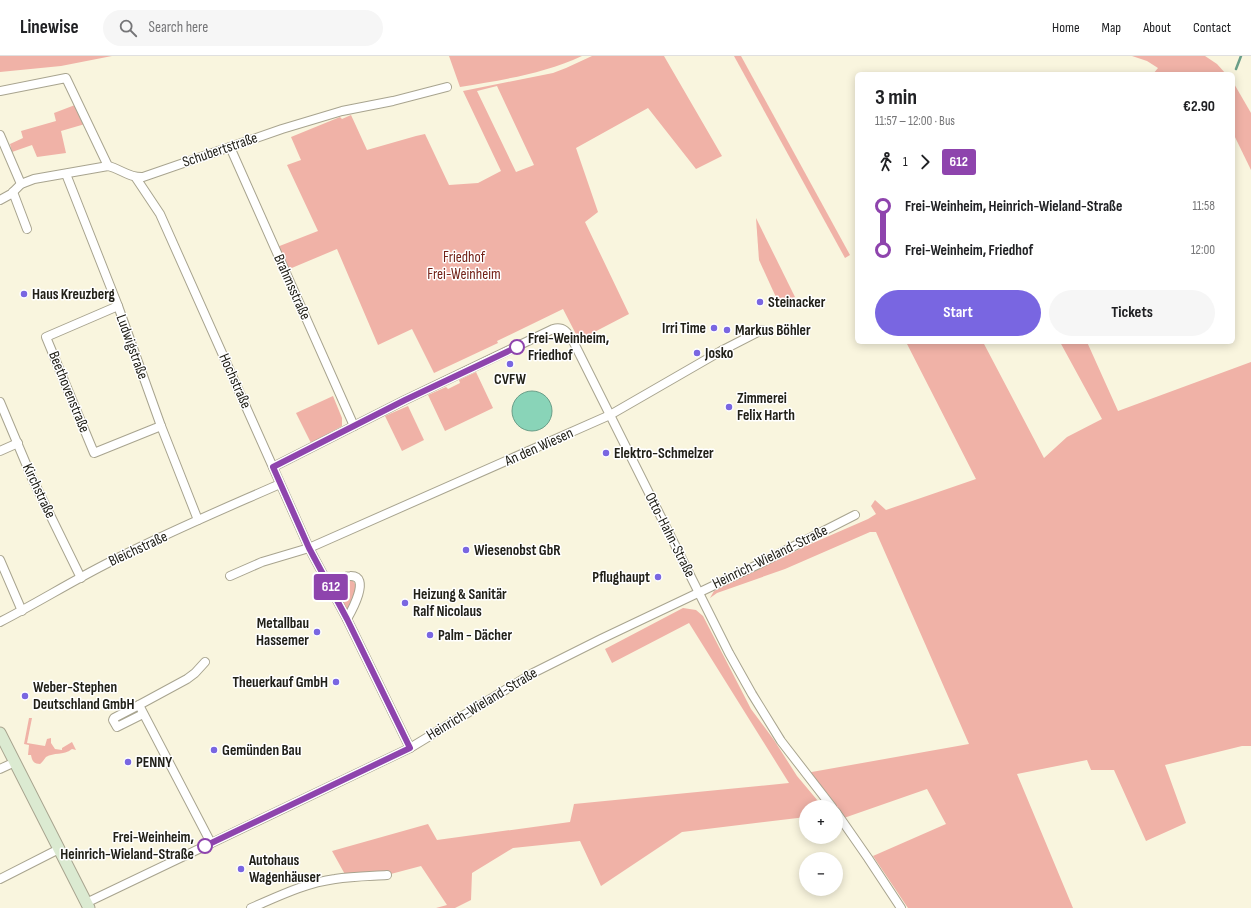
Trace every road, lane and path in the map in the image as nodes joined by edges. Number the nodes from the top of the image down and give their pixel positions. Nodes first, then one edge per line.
1 (447, 87) dead end
2 (0, 91) edge
3 (0, 135) edge
4 (230, 147) junction
5 (108, 166) junction
6 (66, 174) junction
7 (136, 178) junction
8 (21, 184) junction
9 (13, 192) junction
10 (0, 200) edge
11 (27, 229) dead end
12 (118, 306) junction
13 (762, 330) dead end
14 (0, 402) edge
15 (610, 415) junction
16 (161, 426) junction
17 (354, 426) junction
18 (18, 443) junction
19 (0, 451) edge
20 (273, 467) junction
21 (280, 484) junction
22 (856, 515) dead end
23 (198, 520) junction
24 (309, 548) junction
25 (0, 560) edge
26 (230, 576) dead end
27 (81, 578) junction
28 (330, 586) junction
29 (699, 591) junction
30 (22, 611) junction
31 (347, 619) junction
32 (0, 622) edge
33 (205, 662) dead end
34 (139, 706) junction
35 (143, 714) junction
36 (0, 733) edge
37 (410, 748) junction
38 (15, 762) junction
39 (0, 768) edge
40 (827, 800) edge
41 (843, 822) edge
42 (211, 843) junction
43 (59, 849) junction
44 (387, 875) dead end
45 (0, 879) edge
46 (88, 906) edge
47 (251, 908) edge
48 (901, 908) edge

1 - 4 street, Schubertstraße
2 - 5 street
3 - 8 street
4 - 7 street, Schubertstraße
4 - 17 street, Brahmsstraße
5 - 6 street
5 - 7 street
6 - 8 street
6 - 12 street, Ludwigstraße
7 - 20 street, Hochstraße
8 - 9 street
9 - 10 street
9 - 11 street
12 - 16 street, Ludwigstraße
12 - 16 street, Beethovenstraße
13 - 15 street, An den Wiesen
14 - 18 street, Kirchstraße
15 - 17 street, Otto-Hahn-Straße
15 - 24 street, An den Wiesen
15 - 29 street, Otto-Hahn-Straße
16 - 23 street, Ludwigstraße
17 - 20 street
18 - 19 street
18 - 27 street, Kirchstraße
20 - 21 street, Hochstraße
21 - 23 street, Bleichstraße
21 - 24 street, Hochstraße
22 - 29 street, Heinrich-Wieland-Straße
23 - 27 street, Bleichstraße
24 - 26 street, An den Wiesen
24 - 28 street, Hochstraße
25 - 30 street
27 - 30 street, Bleichstraße
28 - 31 street, Hochstraße
28 - 31 street
29 - 37 street, Heinrich-Wieland-Straße
29 - 40 street, Otto-Hahn-Straße
30 - 32 street, Bleichstraße
31 - 37 street, Hochstraße
33 - 34 street
34 - 35 street
34 - 35 street
35 - 42 street
36 - 38 street
37 - 42 street, Heinrich-Wieland-Straße
38 - 39 street
38 - 43 street
41 - 48 street
42 - 46 street, Heinrich-Wieland-Straße
43 - 45 street
43 - 46 street
44 - 47 street

